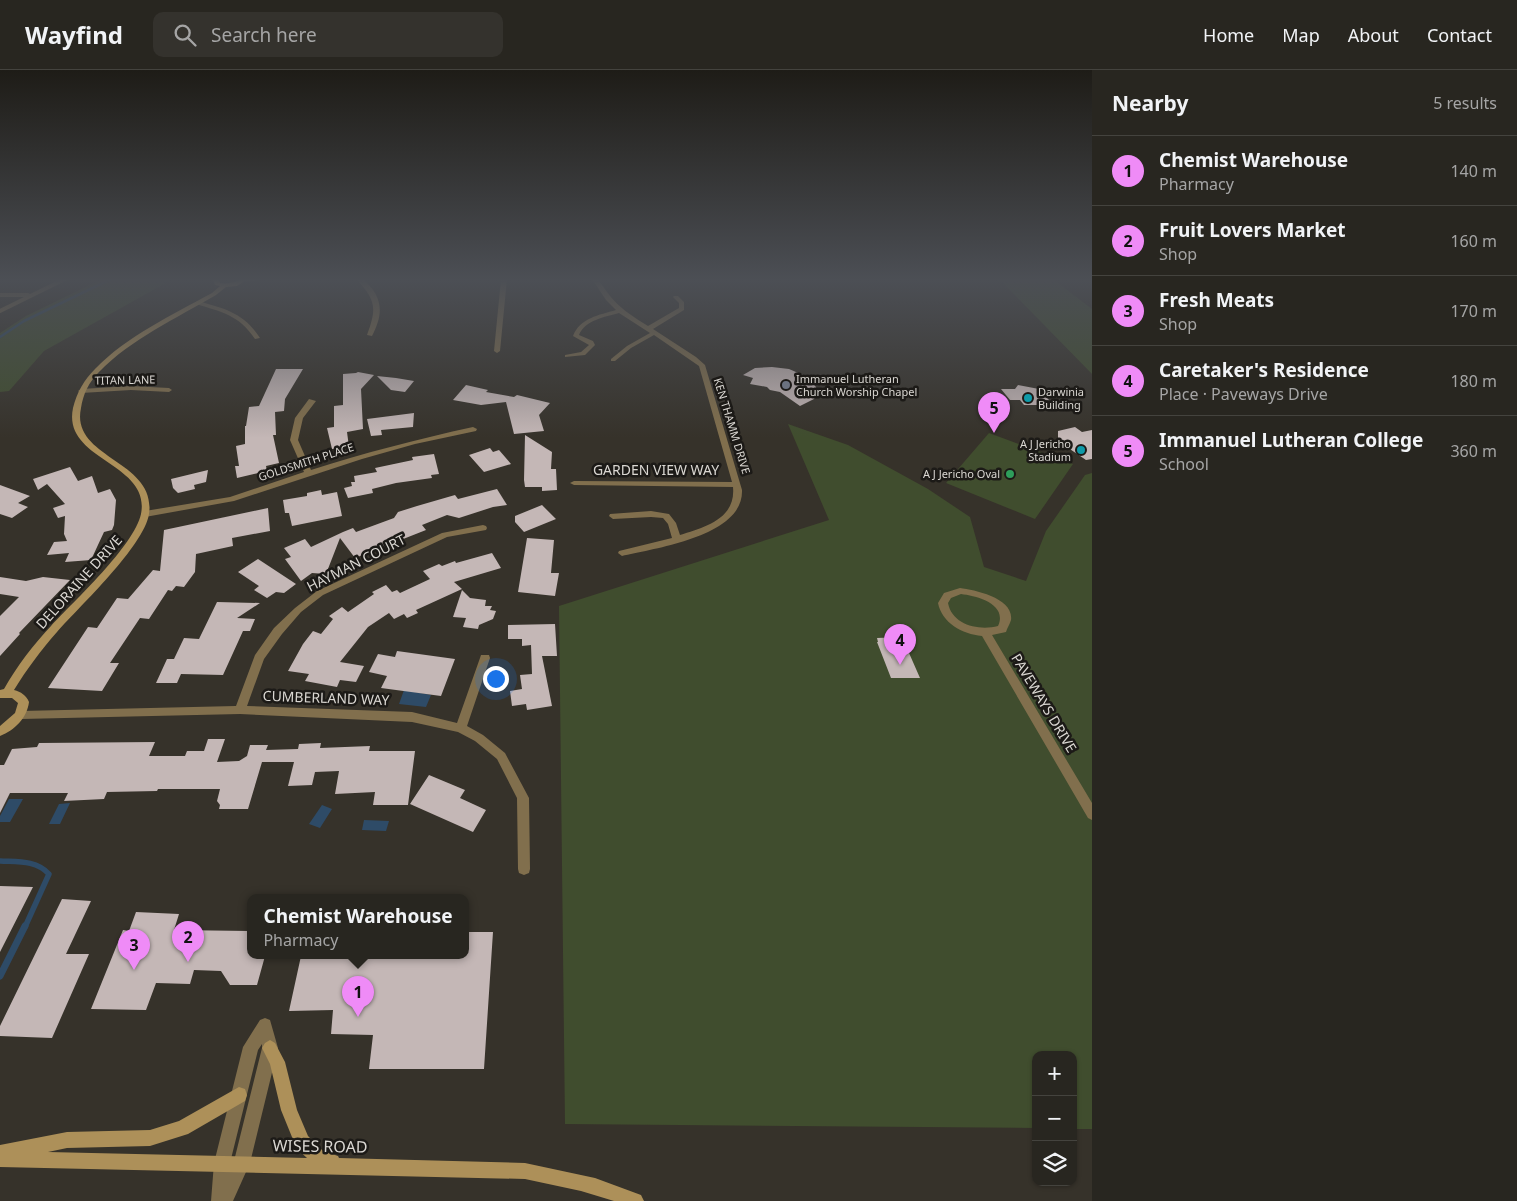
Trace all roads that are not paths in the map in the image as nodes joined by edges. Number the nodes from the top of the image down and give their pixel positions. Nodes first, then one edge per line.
1 (152, 332) edge
2 (253, 332) edge
3 (371, 332) edge
4 (499, 332) edge
5 (578, 332) edge
6 (650, 332) edge
7 (652, 332) edge
8 (370, 335) dead end
9 (257, 338) dead end
10 (497, 351) dead end
11 (568, 356) dead end
12 (613, 360) dead end
13 (169, 390) dead end
14 (82, 391) junction
15 (312, 401) dead end
16 (473, 429) dead end
17 (308, 473) junction
18 (574, 483) dead end
19 (737, 484) junction
20 (145, 514) junction
21 (613, 516) dead end
22 (483, 528) dead end
23 (677, 539) junction
24 (622, 553) dead end
25 (986, 634) junction
26 (485, 658) dead end
27 (4, 693) edge
28 (240, 710) junction
29 (20, 715) junction
30 (461, 728) junction
31 (0, 731) edge
32 (1092, 814) edge
33 (524, 869) dead end
34 (270, 1048) junction
35 (239, 1095) junction
36 (0, 1153) edge
37 (0, 1158) edge
38 (222, 1163) junction
39 (242, 1163) junction
40 (340, 1165) junction
41 (220, 1201) edge
42 (224, 1201) edge
43 (635, 1201) edge

1 - 14 street
2 - 9 street
3 - 8 street
4 - 10 street
5 - 11 street
6 - 12 street
7 - 19 street, KEN THAMM DRIVE
13 - 14 street, TITAN LANE
14 - 20 street
15 - 17 street
16 - 17 street, GOLDSMITH PLACE
17 - 20 street, GOLDSMITH PLACE
18 - 19 street, GARDEN VIEW WAY
19 - 23 street, KEN THAMM DRIVE
20 - 27 street, DELORAINE DRIVE
21 - 23 street
22 - 28 street, HAYMAN COURT
23 - 24 street, KEN THAMM DRIVE
25 - 25 street
25 - 32 street, PAVEWAYS DRIVE
26 - 30 street
27 - 29 street
28 - 29 street, CUMBERLAND WAY
28 - 30 street, CUMBERLAND WAY
29 - 31 street
30 - 33 street, CUMBERLAND WAY
34 - 35 street
34 - 39 street
34 - 40 street
35 - 36 street
35 - 38 street
37 - 38 street, WISES ROAD
38 - 39 street, WISES ROAD
38 - 41 street
39 - 40 street, WISES ROAD
39 - 42 street
40 - 43 street, WISES ROAD

